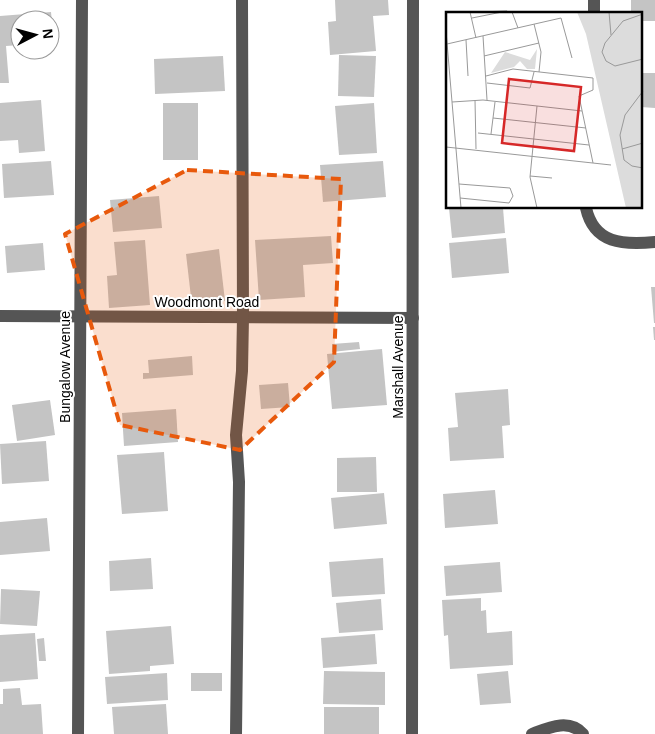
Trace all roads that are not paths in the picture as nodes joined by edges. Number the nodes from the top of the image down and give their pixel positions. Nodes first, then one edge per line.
1 (82, 0) edge
2 (242, 0) edge
3 (413, 0) edge
4 (586, 209) edge
5 (655, 242) edge
6 (0, 316) edge
7 (80, 316) junction
8 (243, 317) junction
9 (413, 318) junction
10 (78, 734) edge
11 (236, 734) edge
12 (412, 734) edge
13 (532, 734) edge
14 (583, 734) edge

1 - 7 street, Bungalow Avenue
2 - 8 street
3 - 9 street, Marshall Avenue
4 - 5 street
6 - 7 street, Woodmont Road
7 - 8 street, Woodmont Road
7 - 10 street, Bungalow Avenue
8 - 9 street, Woodmont Road
8 - 11 street
9 - 12 street, Marshall Avenue
13 - 14 street

